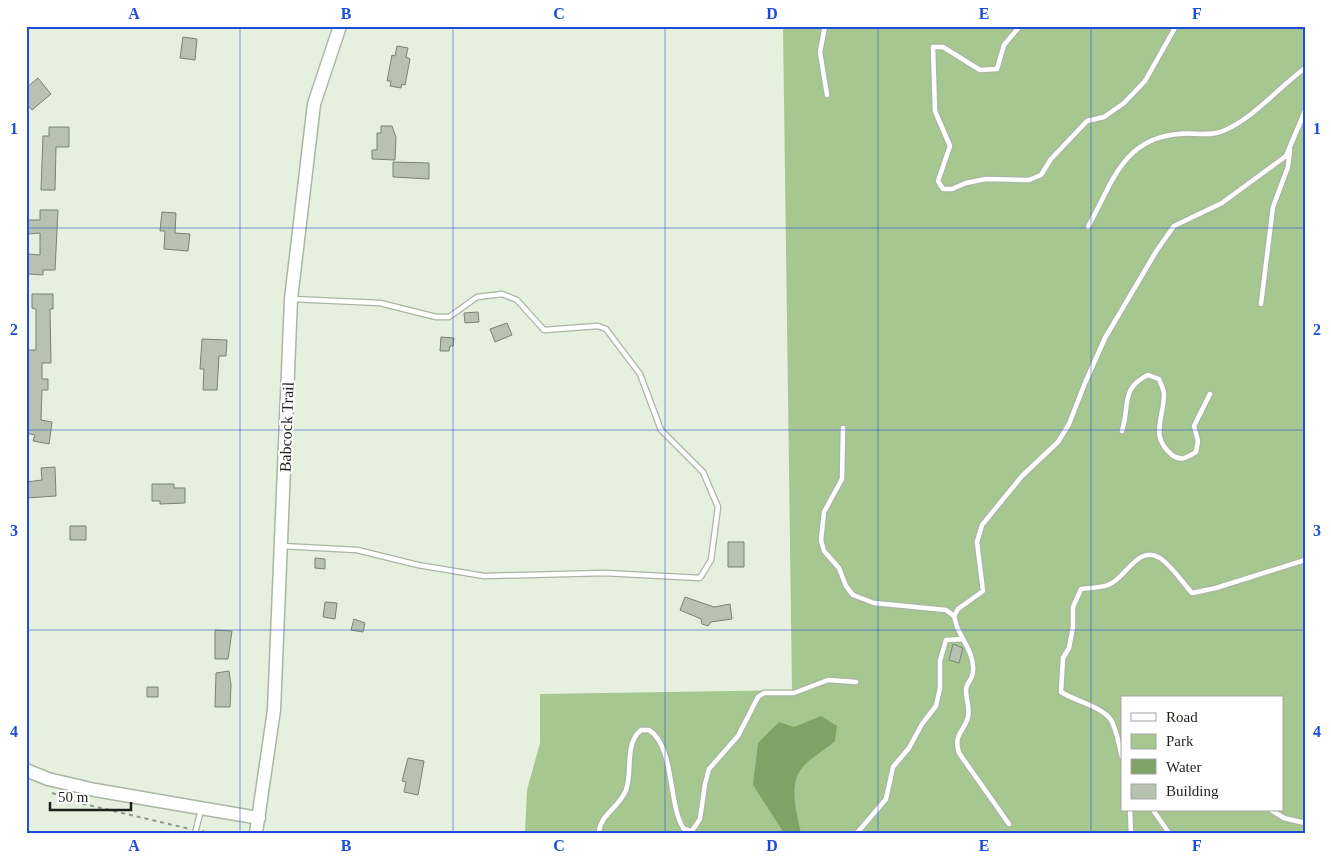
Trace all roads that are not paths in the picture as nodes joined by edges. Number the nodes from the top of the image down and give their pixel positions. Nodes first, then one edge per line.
1 (340, 26) edge
2 (824, 26) edge
3 (1020, 26) edge
4 (1176, 26) edge
5 (1305, 68) edge
6 (827, 94) dead end
7 (1305, 110) edge
8 (1291, 146) junction
9 (1088, 227) dead end
10 (291, 299) junction
11 (1261, 304) dead end
12 (1210, 394) dead end
13 (843, 428) dead end
14 (1122, 431) dead end
15 (281, 546) junction
16 (1305, 560) edge
17 (954, 616) junction
18 (963, 638) junction
19 (856, 682) dead end
20 (1121, 753) edge
21 (26, 770) edge
22 (202, 808) junction
23 (1130, 812) edge
24 (1154, 812) edge
25 (1274, 812) edge
26 (258, 818) junction
27 (1305, 823) edge
28 (1009, 824) dead end
29 (196, 831) edge
30 (256, 833) edge
31 (599, 833) edge
32 (857, 833) edge
33 (1131, 833) edge
34 (1169, 833) edge

1 - 10 street, Babcock Trail
2 - 6 lane
3 - 4 lane
5 - 9 lane
7 - 8 lane
8 - 11 lane
8 - 17 lane
10 - 15 street, Babcock Trail
10 - 15 lane
12 - 14 lane
13 - 17 lane
15 - 26 street, Babcock Trail
16 - 20 lane
17 - 18 lane
18 - 28 lane
18 - 32 lane
19 - 31 lane
21 - 22 street
22 - 26 street
22 - 29 lane
23 - 33 lane
24 - 34 lane
25 - 27 lane
26 - 30 street, Babcock Trail

